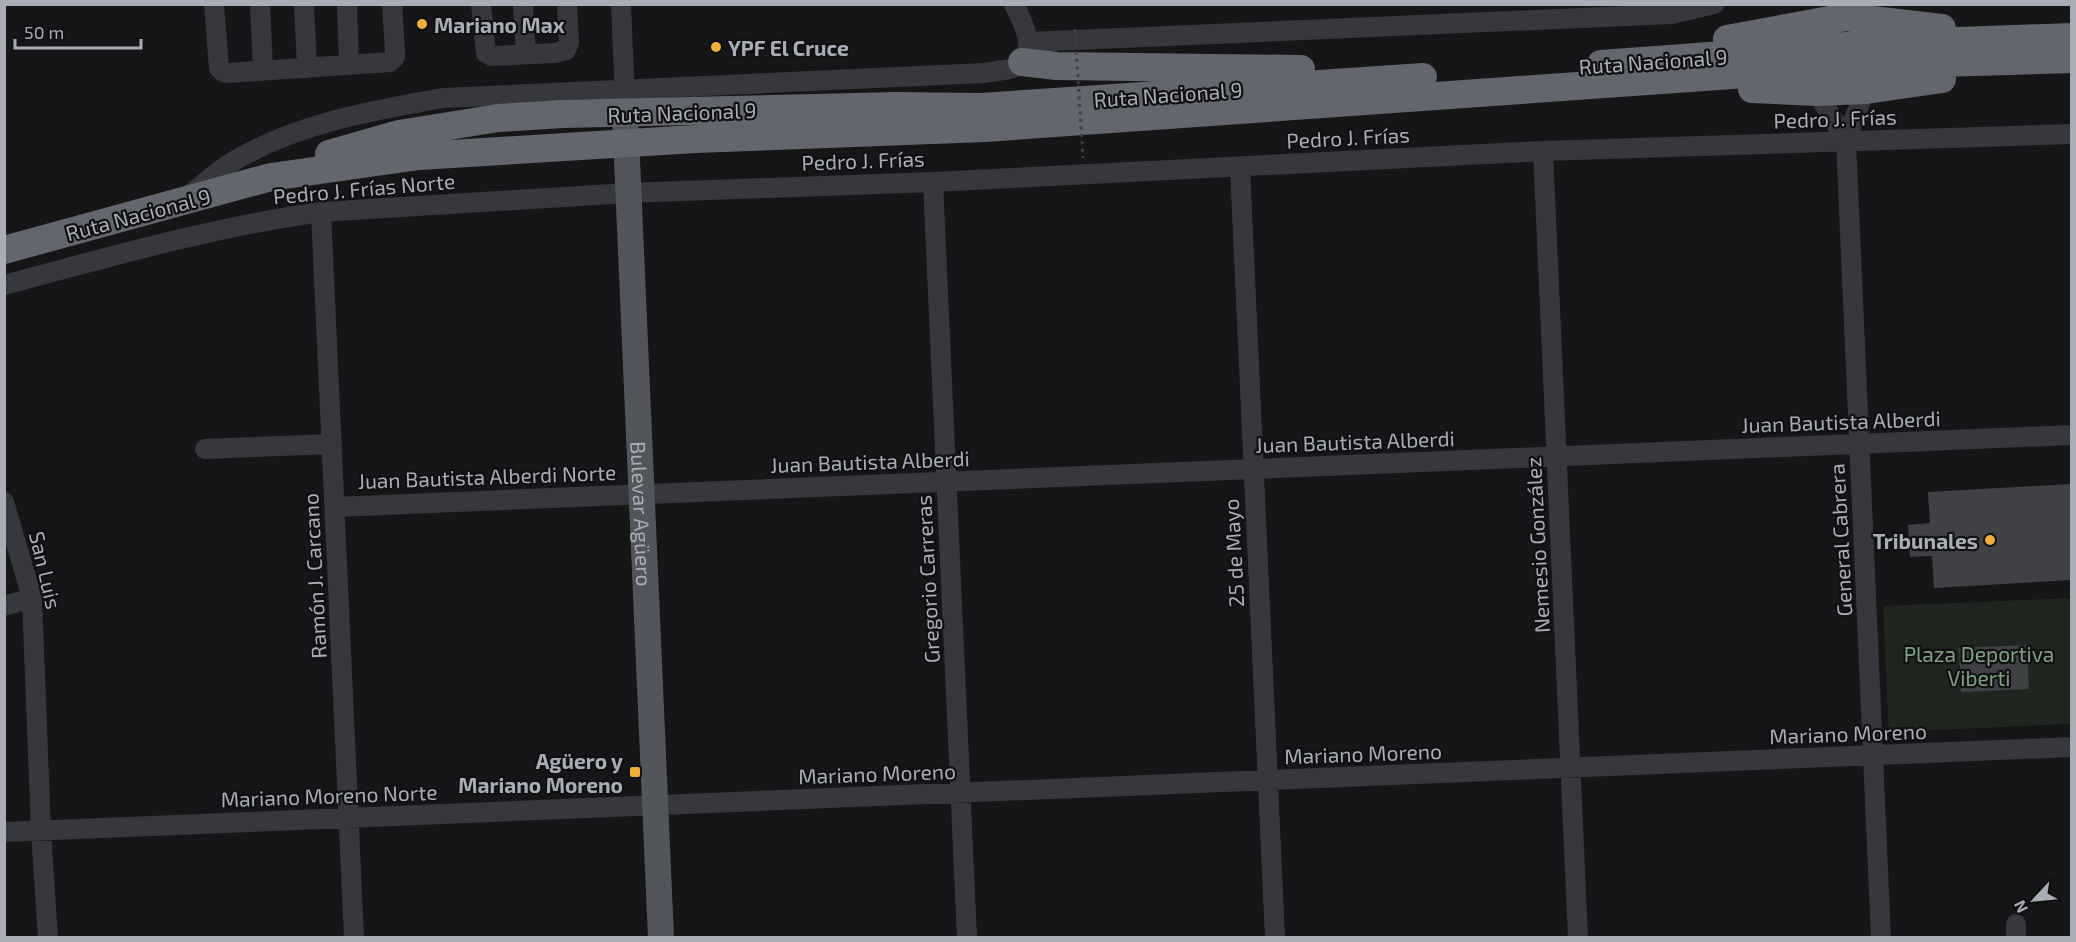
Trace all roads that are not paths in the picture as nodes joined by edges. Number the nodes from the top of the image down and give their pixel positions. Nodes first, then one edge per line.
1 (214, 4) edge
2 (260, 4) edge
3 (304, 4) edge
4 (347, 4) edge
5 (393, 4) edge
6 (481, 4) edge
7 (524, 4) edge
8 (567, 4) edge
9 (621, 4) edge
10 (1014, 4) edge
11 (1714, 4) edge
12 (1810, 14) edge
13 (2072, 37) edge
14 (1870, 45) edge
15 (1025, 52) junction
16 (2051, 52) edge
17 (526, 54) junction
18 (1619, 63) junction
19 (350, 65) junction
20 (307, 68) junction
21 (263, 70) junction
22 (1447, 75) junction
23 (1658, 81) junction
24 (1817, 92) junction
25 (625, 102) junction
26 (2072, 134) edge
27 (1846, 141) junction
28 (627, 143) junction
29 (1543, 151) junction
30 (1240, 167) junction
31 (271, 177) junction
32 (933, 182) junction
33 (628, 194) junction
34 (182, 201) junction
35 (321, 212) junction
36 (4, 250) edge
37 (4, 285) edge
38 (2072, 435) edge
39 (332, 444) junction
40 (1859, 444) junction
41 (206, 449) dead end
42 (1557, 456) junction
43 (1254, 469) junction
44 (946, 482) junction
45 (641, 494) junction
46 (4, 502) edge
47 (335, 507) junction
48 (32, 598) junction
49 (4, 606) edge
50 (2072, 747) edge
51 (1873, 756) junction
52 (1571, 768) junction
53 (1268, 780) junction
54 (960, 793) junction
55 (656, 806) junction
56 (349, 819) junction
57 (42, 831) junction
58 (4, 832) edge
59 (48, 938) edge
60 (354, 938) edge
61 (662, 938) edge
62 (967, 938) edge
63 (1275, 938) edge
64 (1578, 938) edge
65 (1881, 938) edge

1 - 21 street
2 - 21 street
3 - 20 street
4 - 19 street
5 - 19 street
6 - 17 street
7 - 17 street
8 - 17 street
9 - 25 street
10 - 15 street
11 - 15 street
12 - 14 highway
12 - 18 highway
13 - 16 highway
14 - 16 highway
14 - 16 highway
14 - 18 highway, Ruta Nacional 9
14 - 23 highway, Ruta Nacional 9
14 - 24 highway
14 - 27 street
15 - 22 highway
15 - 25 street
18 - 22 highway, Ruta Nacional 9
19 - 20 street
20 - 21 street
22 - 25 highway, Ruta Nacional 9
23 - 24 highway
23 - 28 highway, Ruta Nacional 9
24 - 27 street
25 - 28 main road, Bulevar Agüero
25 - 31 highway, Ruta Nacional 9
25 - 34 street
26 - 27 street, Pedro J. Frías
27 - 29 street, Pedro J. Frías
27 - 40 street, General Cabrera
28 - 31 highway, Ruta Nacional 9
28 - 33 main road, Bulevar Agüero
29 - 30 street, Pedro J. Frías
29 - 42 street, Nemesio González
30 - 32 street, Pedro J. Frías
30 - 43 street, 25 de Mayo
31 - 34 highway, Ruta Nacional 9
32 - 33 street, Pedro J. Frías
32 - 44 street, Gregorio Carreras
33 - 35 street, Pedro J. Frías Norte
33 - 45 main road, Bulevar Agüero
34 - 36 highway, Ruta Nacional 9
35 - 37 street, Pedro J. Frías Norte
35 - 39 street, Ramón J. Carcano
38 - 40 street, Juan Bautista Alberdi
39 - 41 street
39 - 47 street, Ramón J. Carcano
40 - 42 street, Juan Bautista Alberdi
40 - 51 street, General Cabrera
42 - 43 street, Juan Bautista Alberdi
42 - 52 street, Nemesio González
43 - 44 street, Juan Bautista Alberdi
43 - 53 street, 25 de Mayo
44 - 45 street, Juan Bautista Alberdi
44 - 54 street, Gregorio Carreras
45 - 47 street, Juan Bautista Alberdi Norte
45 - 55 main road, Bulevar Agüero
46 - 48 street, San Luis
47 - 56 street, Ramón J. Carcano
48 - 49 street
48 - 57 street, San Luis
50 - 51 street, Mariano Moreno
51 - 52 street, Mariano Moreno
51 - 65 street, General Cabrera
52 - 53 street, Mariano Moreno
52 - 64 street, Nemesio González
53 - 54 street, Mariano Moreno
53 - 63 street, 25 de Mayo
54 - 55 street, Mariano Moreno
54 - 62 street, Gregorio Carreras
55 - 56 street, Mariano Moreno Norte
55 - 61 main road, Bulevar Agüero
56 - 57 street, Mariano Moreno Norte
56 - 60 street, Ramón J. Carcano
57 - 58 street, Mariano Moreno Norte
57 - 59 street, San Luis

